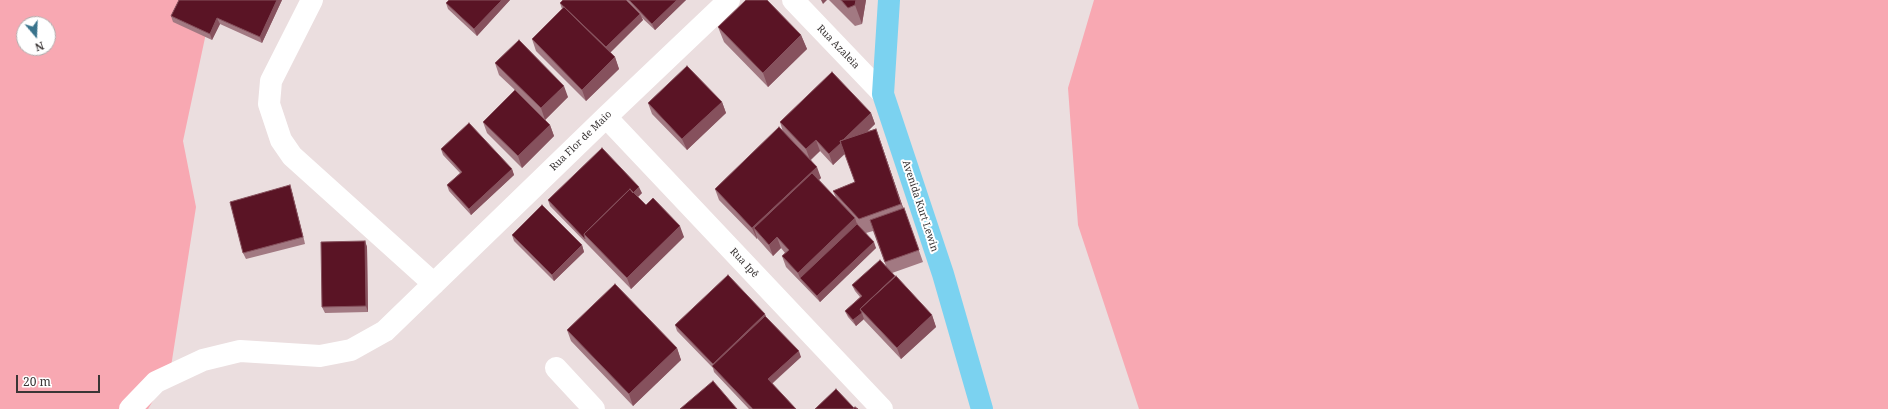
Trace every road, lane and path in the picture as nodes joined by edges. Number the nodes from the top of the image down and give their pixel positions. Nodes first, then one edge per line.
1 (312, 0) edge
2 (730, 0) edge
3 (793, 0) edge
4 (889, 0) edge
5 (883, 94) junction
6 (606, 116) junction
7 (434, 284) junction
8 (556, 368) dead end
9 (130, 409) edge
10 (594, 409) edge
11 (882, 409) edge
12 (982, 409) edge

1 - 7 street
2 - 6 street, Rua Flor de Maio
3 - 5 street, Rua Azaleia
4 - 5 main road, Avenida Kurt Lewin
5 - 12 main road, Avenida Kurt Lewin
6 - 7 street, Rua Flor de Maio
6 - 11 street, Rua Ipê
7 - 9 street, Rua Flor de Maio
8 - 10 street

